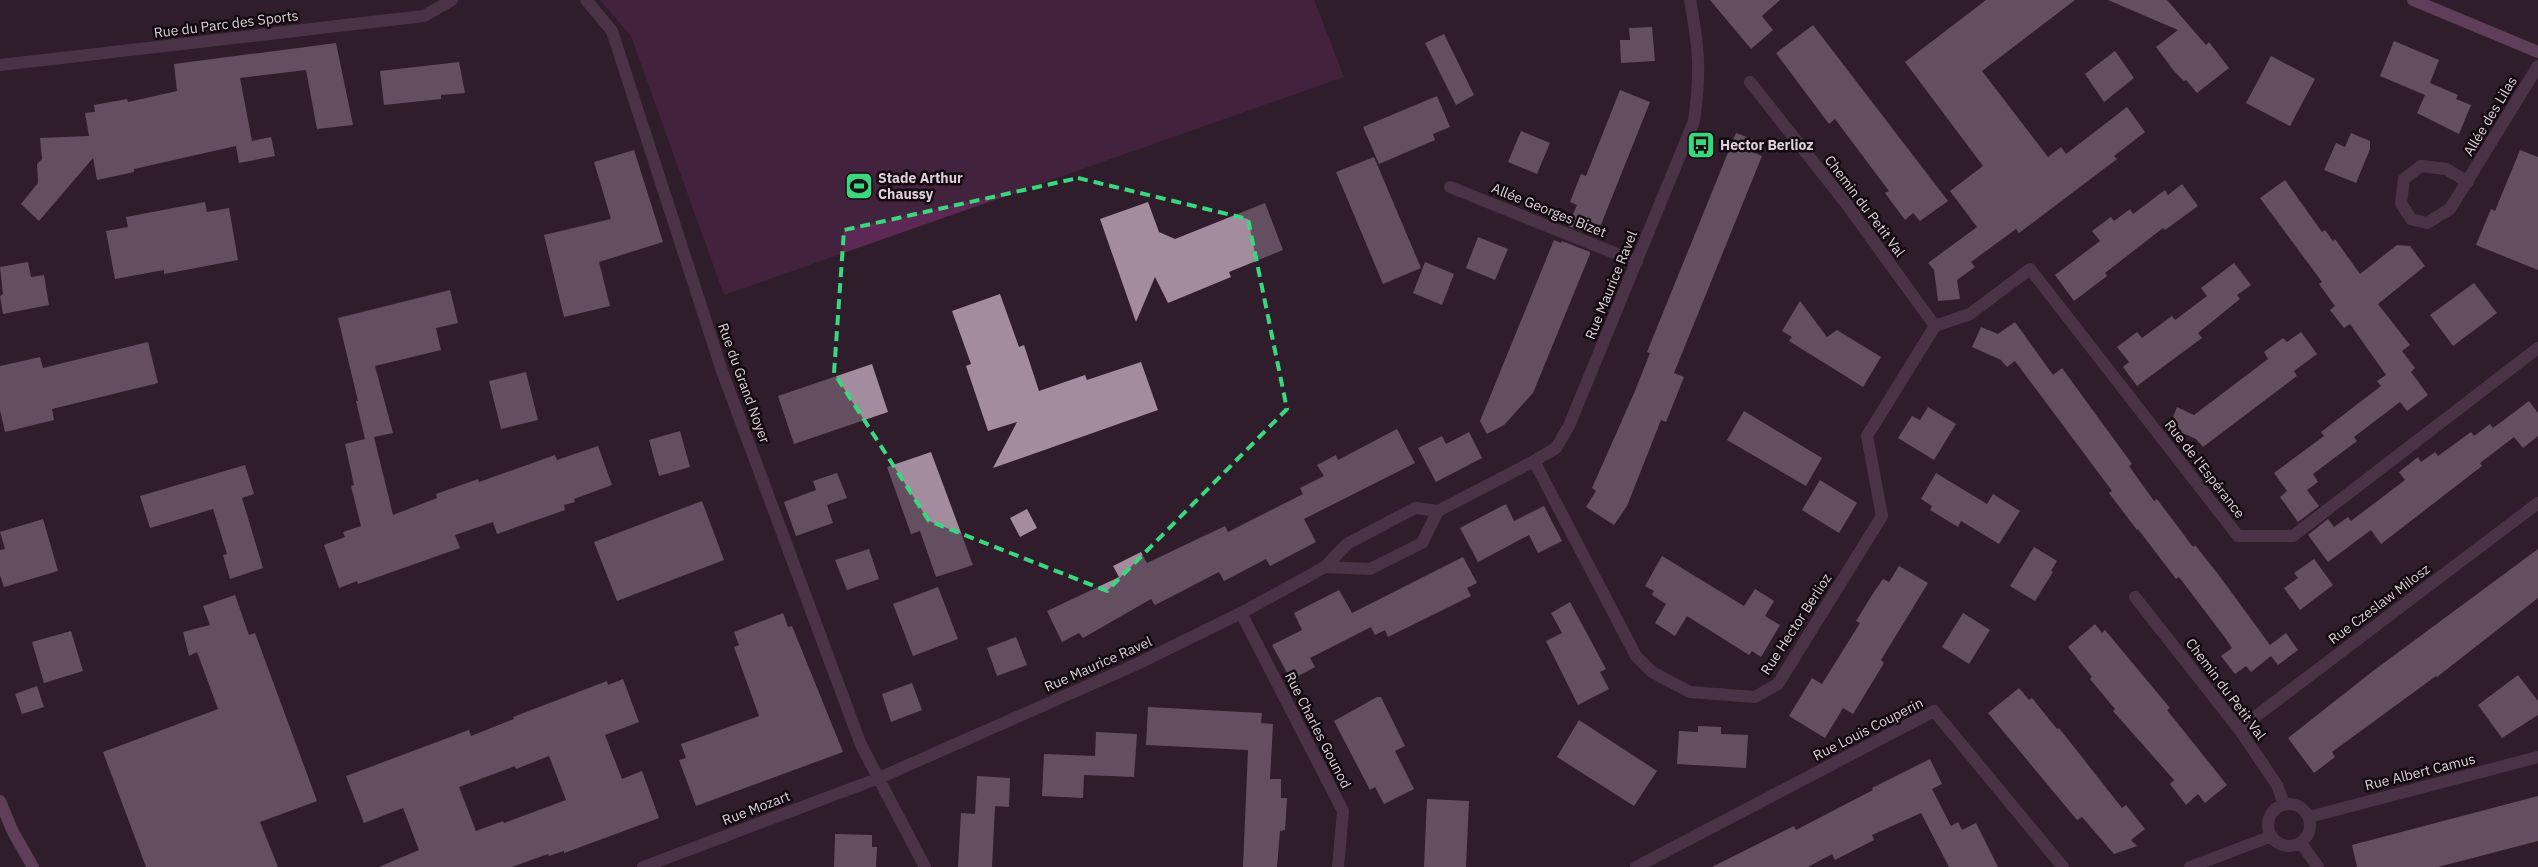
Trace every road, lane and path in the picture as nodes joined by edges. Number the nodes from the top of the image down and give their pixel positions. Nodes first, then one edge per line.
1 (452, 0) edge
2 (586, 0) edge
3 (1690, 0) edge
4 (2413, 0) edge
5 (2538, 52) edge
6 (0, 65) edge
7 (2538, 66) edge
8 (1750, 82) dead end
9 (2468, 182) junction
10 (1450, 187) dead end
11 (1637, 262) junction
12 (1935, 326) junction
13 (2538, 348) edge
14 (1534, 461) junction
15 (2538, 502) edge
16 (1438, 511) junction
17 (1325, 567) junction
18 (2135, 597) dead end
19 (1241, 613) junction
20 (2239, 729) junction
21 (2538, 757) edge
22 (879, 778) junction
23 (0, 801) edge
24 (2284, 804) junction
25 (2309, 817) junction
26 (2272, 836) junction
27 (2301, 843) junction
28 (651, 866) edge
29 (33, 867) edge
30 (925, 867) edge
31 (1338, 867) edge
32 (1636, 867) edge
33 (2063, 867) edge
34 (2190, 867) edge
35 (2318, 867) edge

1 - 6 street, Rue du Parc des Sports
2 - 22 street, Rue du Grand Noyer
3 - 11 street, Rue Maurice Ravel
4 - 5 main road
7 - 9 street, Allée des Lilas
8 - 12 street, Chemin du Petit Val
9 - 9 street, Allée des Lilas
10 - 11 street, Allée Georges Bizet
11 - 14 street, Rue Maurice Ravel
12 - 13 street, Rue de l'Espérance
12 - 14 street, Rue Hector Berlioz
14 - 16 street, Rue Maurice Ravel
15 - 20 street, Rue Czeslaw Milosz
16 - 17 street, Rue Maurice Ravel
16 - 17 street
17 - 19 street, Rue Maurice Ravel
18 - 20 street, Chemin du Petit Val
19 - 22 street, Rue Maurice Ravel
19 - 31 street, Rue Charles Gounod
20 - 24 street, Chemin du Petit Val
21 - 25 street, Rue Albert Camus
22 - 28 street, Rue Mozart
22 - 30 street, Rue du Grand Noyer
23 - 29 main road
24 - 25 street
24 - 26 street
25 - 27 street
26 - 27 street
26 - 34 street
27 - 35 street
32 - 33 street, Rue Louis Couperin

